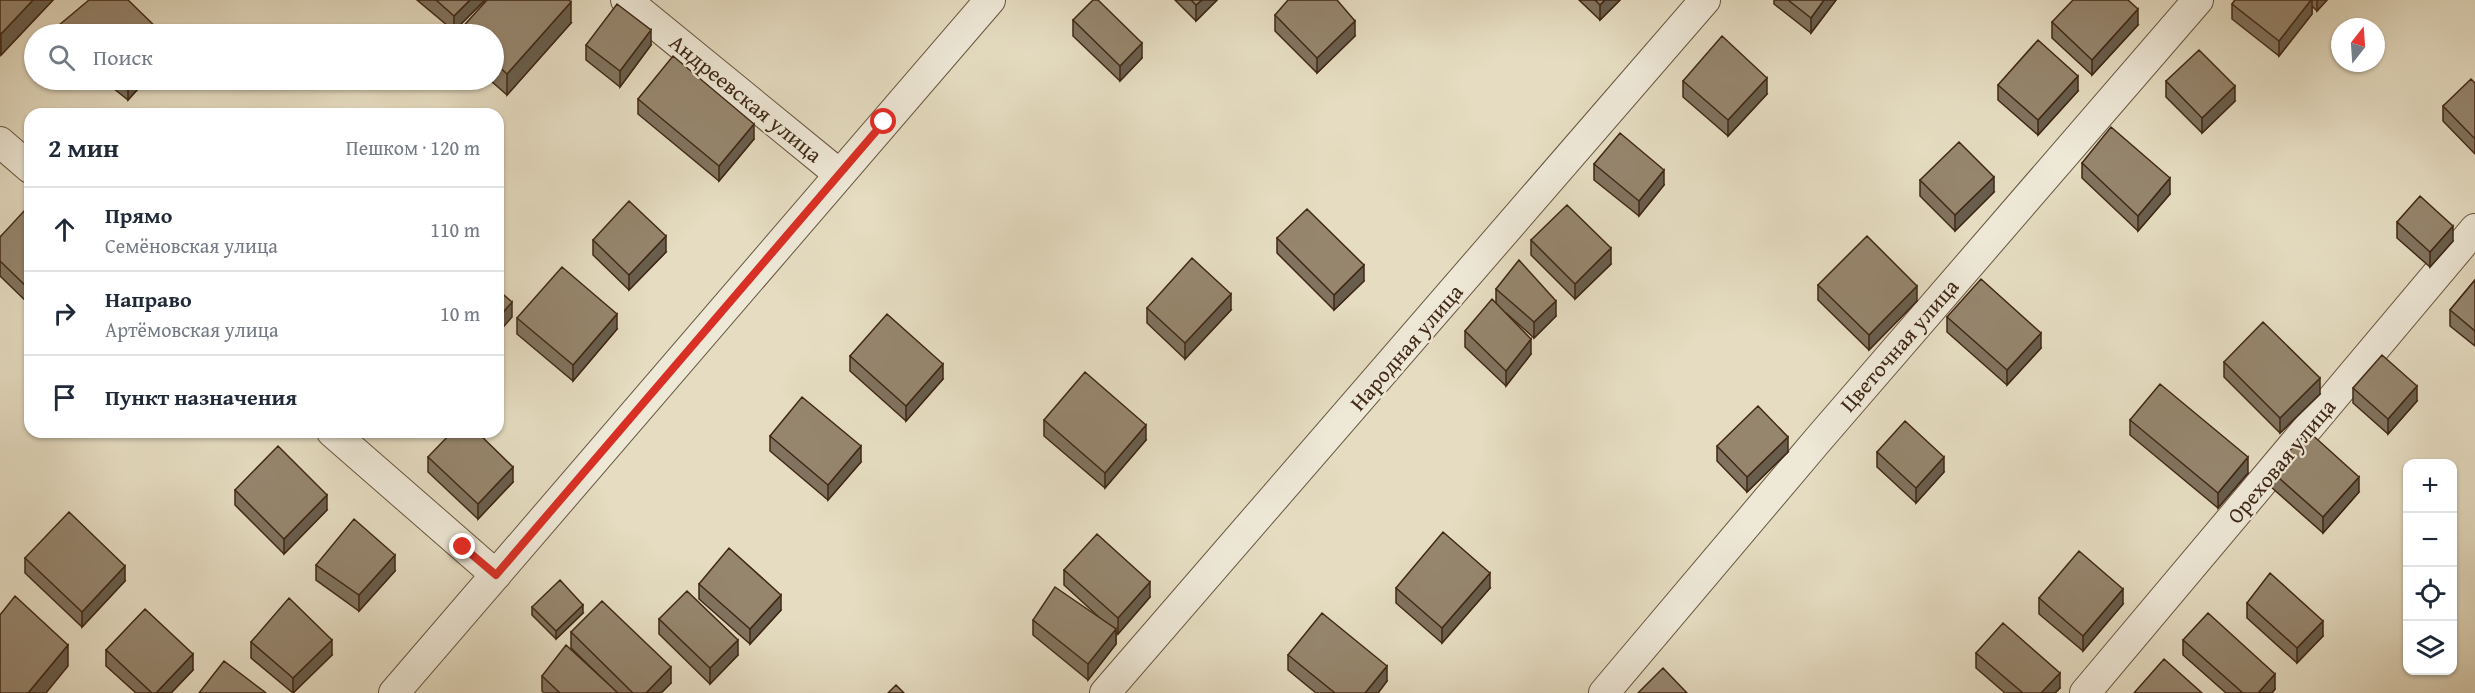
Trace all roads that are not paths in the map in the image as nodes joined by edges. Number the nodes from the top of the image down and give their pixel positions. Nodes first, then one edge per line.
1 (626, 0) edge
2 (990, 0) edge
3 (1705, 0) edge
4 (2198, 0) edge
5 (0, 142) edge
6 (24, 163) edge
7 (839, 174) junction
8 (2475, 229) edge
9 (339, 438) edge
10 (496, 575) junction
11 (394, 693) edge
12 (1105, 693) edge
13 (1604, 693) edge
14 (2085, 693) edge

1 - 7 street, Андреевская улица
2 - 7 street
3 - 12 street, Народная улица
4 - 13 street, Цветочная улица
5 - 6 street
7 - 10 street
8 - 14 street, Ореховая улица
9 - 10 street
10 - 11 street

